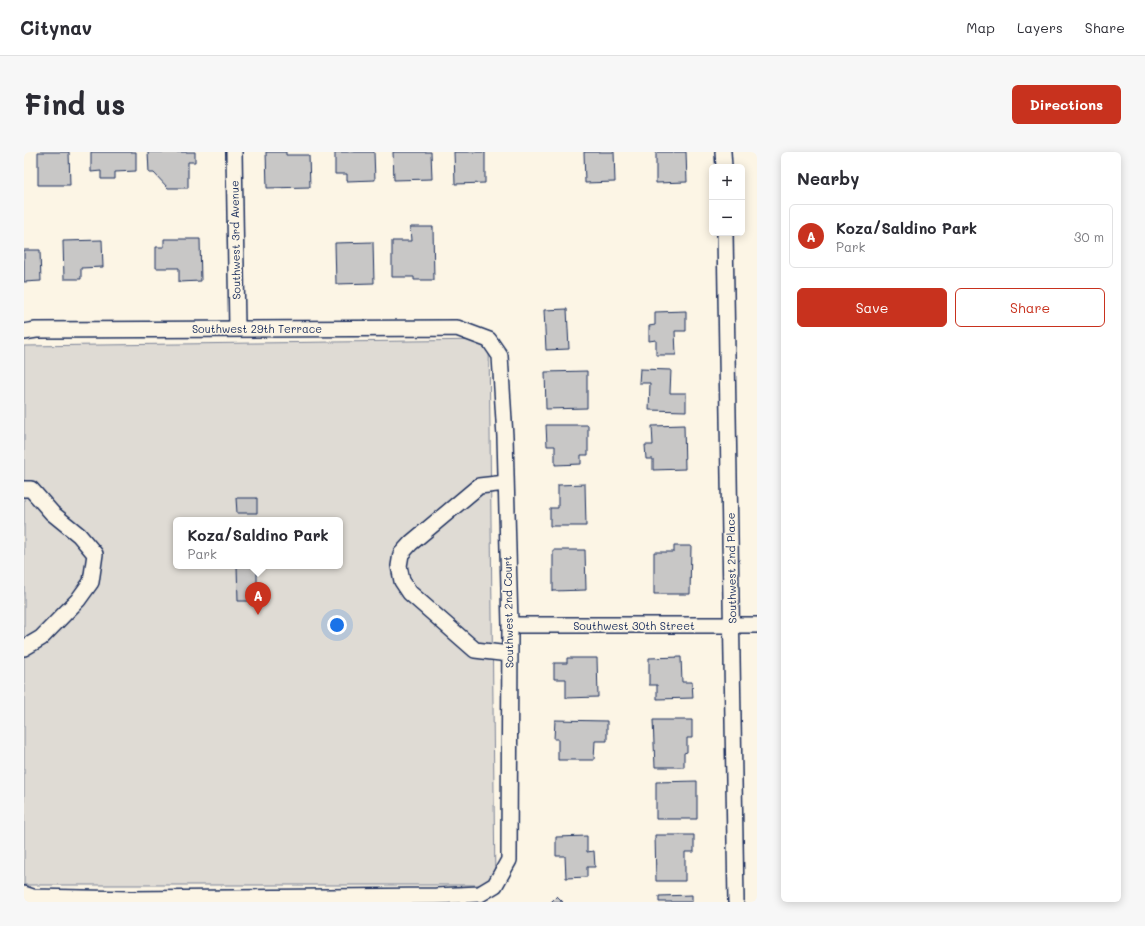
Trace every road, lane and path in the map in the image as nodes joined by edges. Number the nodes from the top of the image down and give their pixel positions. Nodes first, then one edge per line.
1 (234, 152) edge
2 (723, 152) edge
3 (724, 164) edge
4 (725, 236) edge
5 (237, 328) junction
6 (24, 332) edge
7 (489, 340) joint
8 (506, 483) junction
9 (24, 489) edge
10 (510, 625) junction
11 (732, 625) junction
12 (757, 625) edge
13 (24, 648) edge
14 (509, 654) junction
15 (24, 894) edge
16 (251, 900) edge
17 (736, 902) edge

1 - 5 street, Southwest 3rd Avenue
2 - 3 street
4 - 11 street, Southwest 2nd Place
5 - 6 street, Southwest 29th Terrace
5 - 7 street, Southwest 29th Terrace
7 - 8 street, Southwest 2nd Court
8 - 10 street, Southwest 2nd Court
8 - 14 street
9 - 13 street
10 - 11 street, Southwest 30th Street
10 - 14 street, Southwest 2nd Court
11 - 12 street, Southwest 30th Street
11 - 17 street, Southwest 2nd Place
14 - 16 street, Southwest 2nd Court
15 - 16 street

